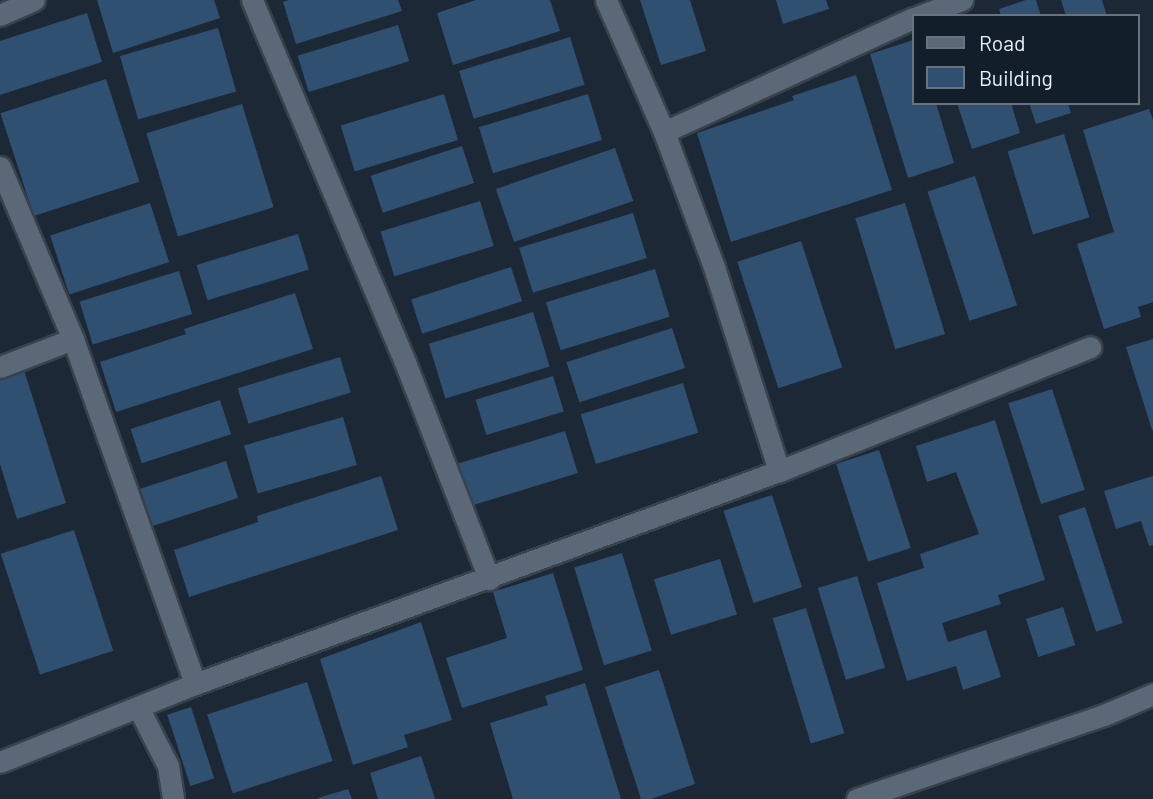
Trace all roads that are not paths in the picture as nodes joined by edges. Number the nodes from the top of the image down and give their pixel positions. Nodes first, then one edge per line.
1 (34, 0) edge
2 (252, 0) edge
3 (606, 0) edge
4 (962, 0) edge
5 (924, 14) edge
6 (0, 15) edge
7 (912, 18) edge
8 (664, 132) junction
9 (0, 167) edge
10 (73, 339) junction
11 (1090, 346) dead end
12 (0, 367) edge
13 (779, 471) junction
14 (489, 579) junction
15 (195, 684) junction
16 (1153, 694) edge
17 (138, 707) junction
18 (0, 762) edge
19 (173, 799) edge
20 (857, 799) edge

1 - 6 street
2 - 14 street
3 - 8 street
4 - 5 street
7 - 8 street
8 - 13 street
9 - 10 street
10 - 12 street
10 - 15 street
11 - 13 street
13 - 14 street
14 - 15 street
15 - 17 street
16 - 20 street
17 - 18 street
17 - 19 street

